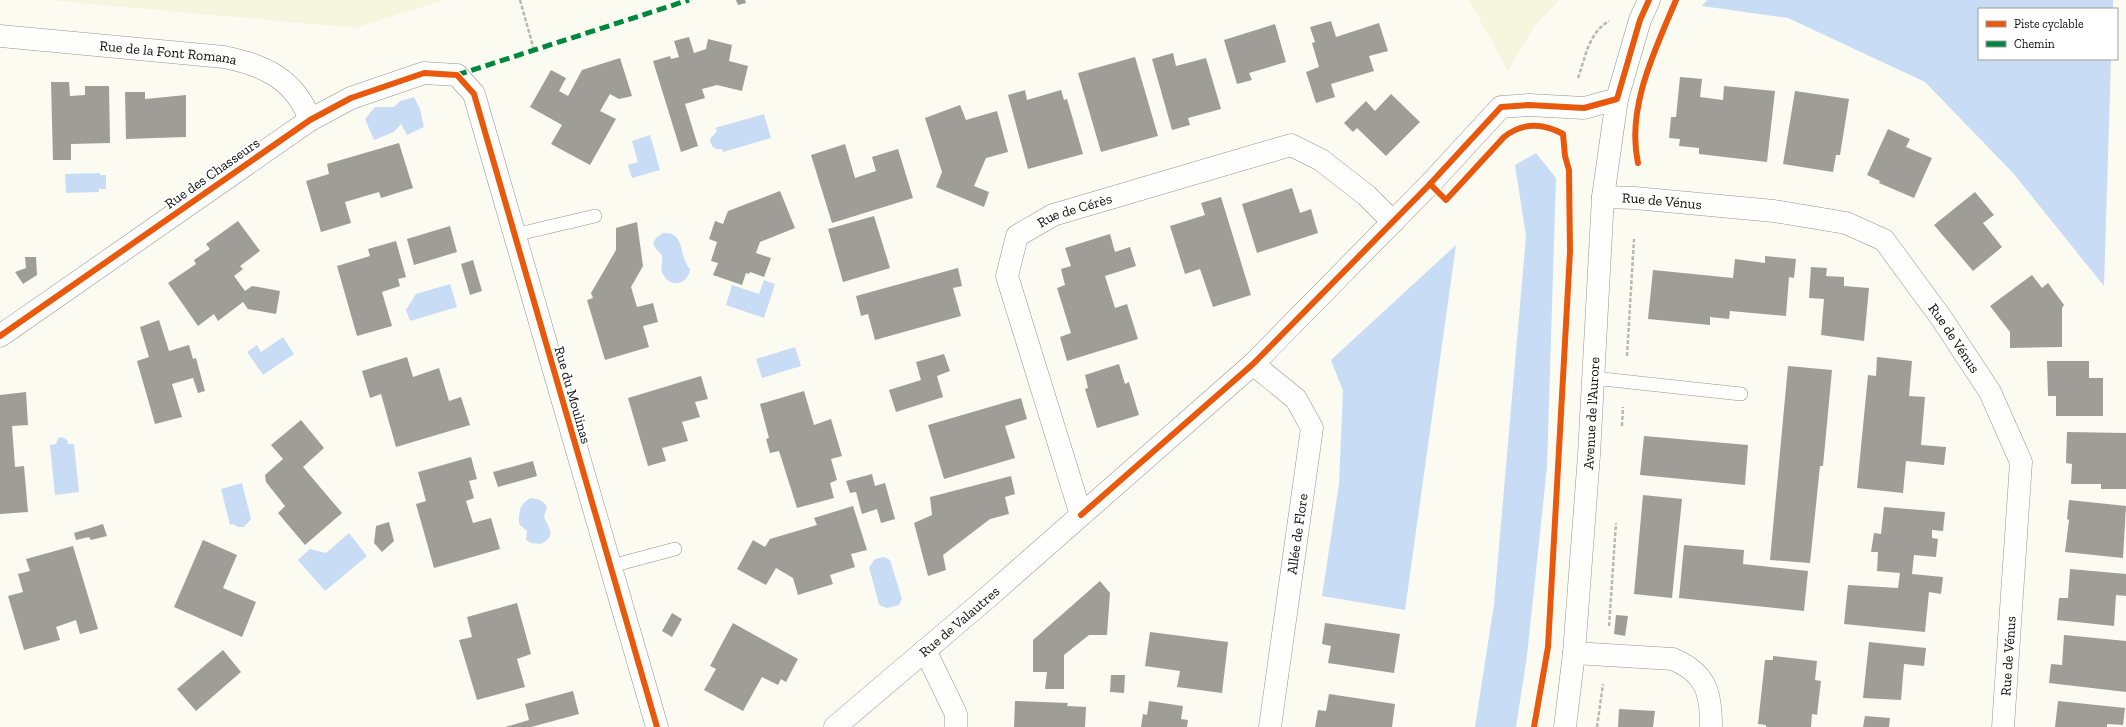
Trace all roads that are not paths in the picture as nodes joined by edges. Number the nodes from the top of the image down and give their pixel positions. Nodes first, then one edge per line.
1 (1649, 0) edge
2 (0, 36) edge
3 (457, 75) joint
4 (1617, 99) junction
5 (310, 120) junction
6 (1603, 197) junction
7 (595, 216) dead end
8 (1393, 222) junction
9 (514, 235) junction
10 (0, 336) edge
11 (1253, 364) junction
12 (1593, 378) junction
13 (1741, 394) dead end
14 (1081, 515) junction
15 (675, 550) dead end
16 (610, 566) junction
17 (925, 650) junction
18 (1574, 653) junction
19 (657, 727) edge
20 (835, 727) edge
21 (956, 727) edge
22 (1270, 727) edge
23 (1566, 727) edge
24 (1711, 727) edge
25 (2003, 727) edge

1 - 4 street, Avenue de l'Aurore
2 - 5 street, Rue de la Font Romana
3 - 5 street, Rue des Chasseurs
3 - 9 street, Rue du Moulinas
4 - 6 street, Avenue de l'Aurore
4 - 8 street, Rue de Valautres
5 - 10 street, Rue des Chasseurs
6 - 12 street, Avenue de l'Aurore
6 - 25 street, Rue de Vénus
7 - 9 lane
8 - 11 street, Rue de Valautres
8 - 14 street, Rue de Cérès
9 - 16 street, Rue du Moulinas
11 - 14 street, Rue de Valautres
11 - 22 street, Allée de Flore
12 - 13 lane
12 - 18 street, Avenue de l'Aurore
14 - 17 street, Rue de Valautres
15 - 16 lane
16 - 19 street, Rue du Moulinas
17 - 20 street, Rue de Valautres
17 - 21 street
18 - 23 street, Avenue de l'Aurore
18 - 24 street

